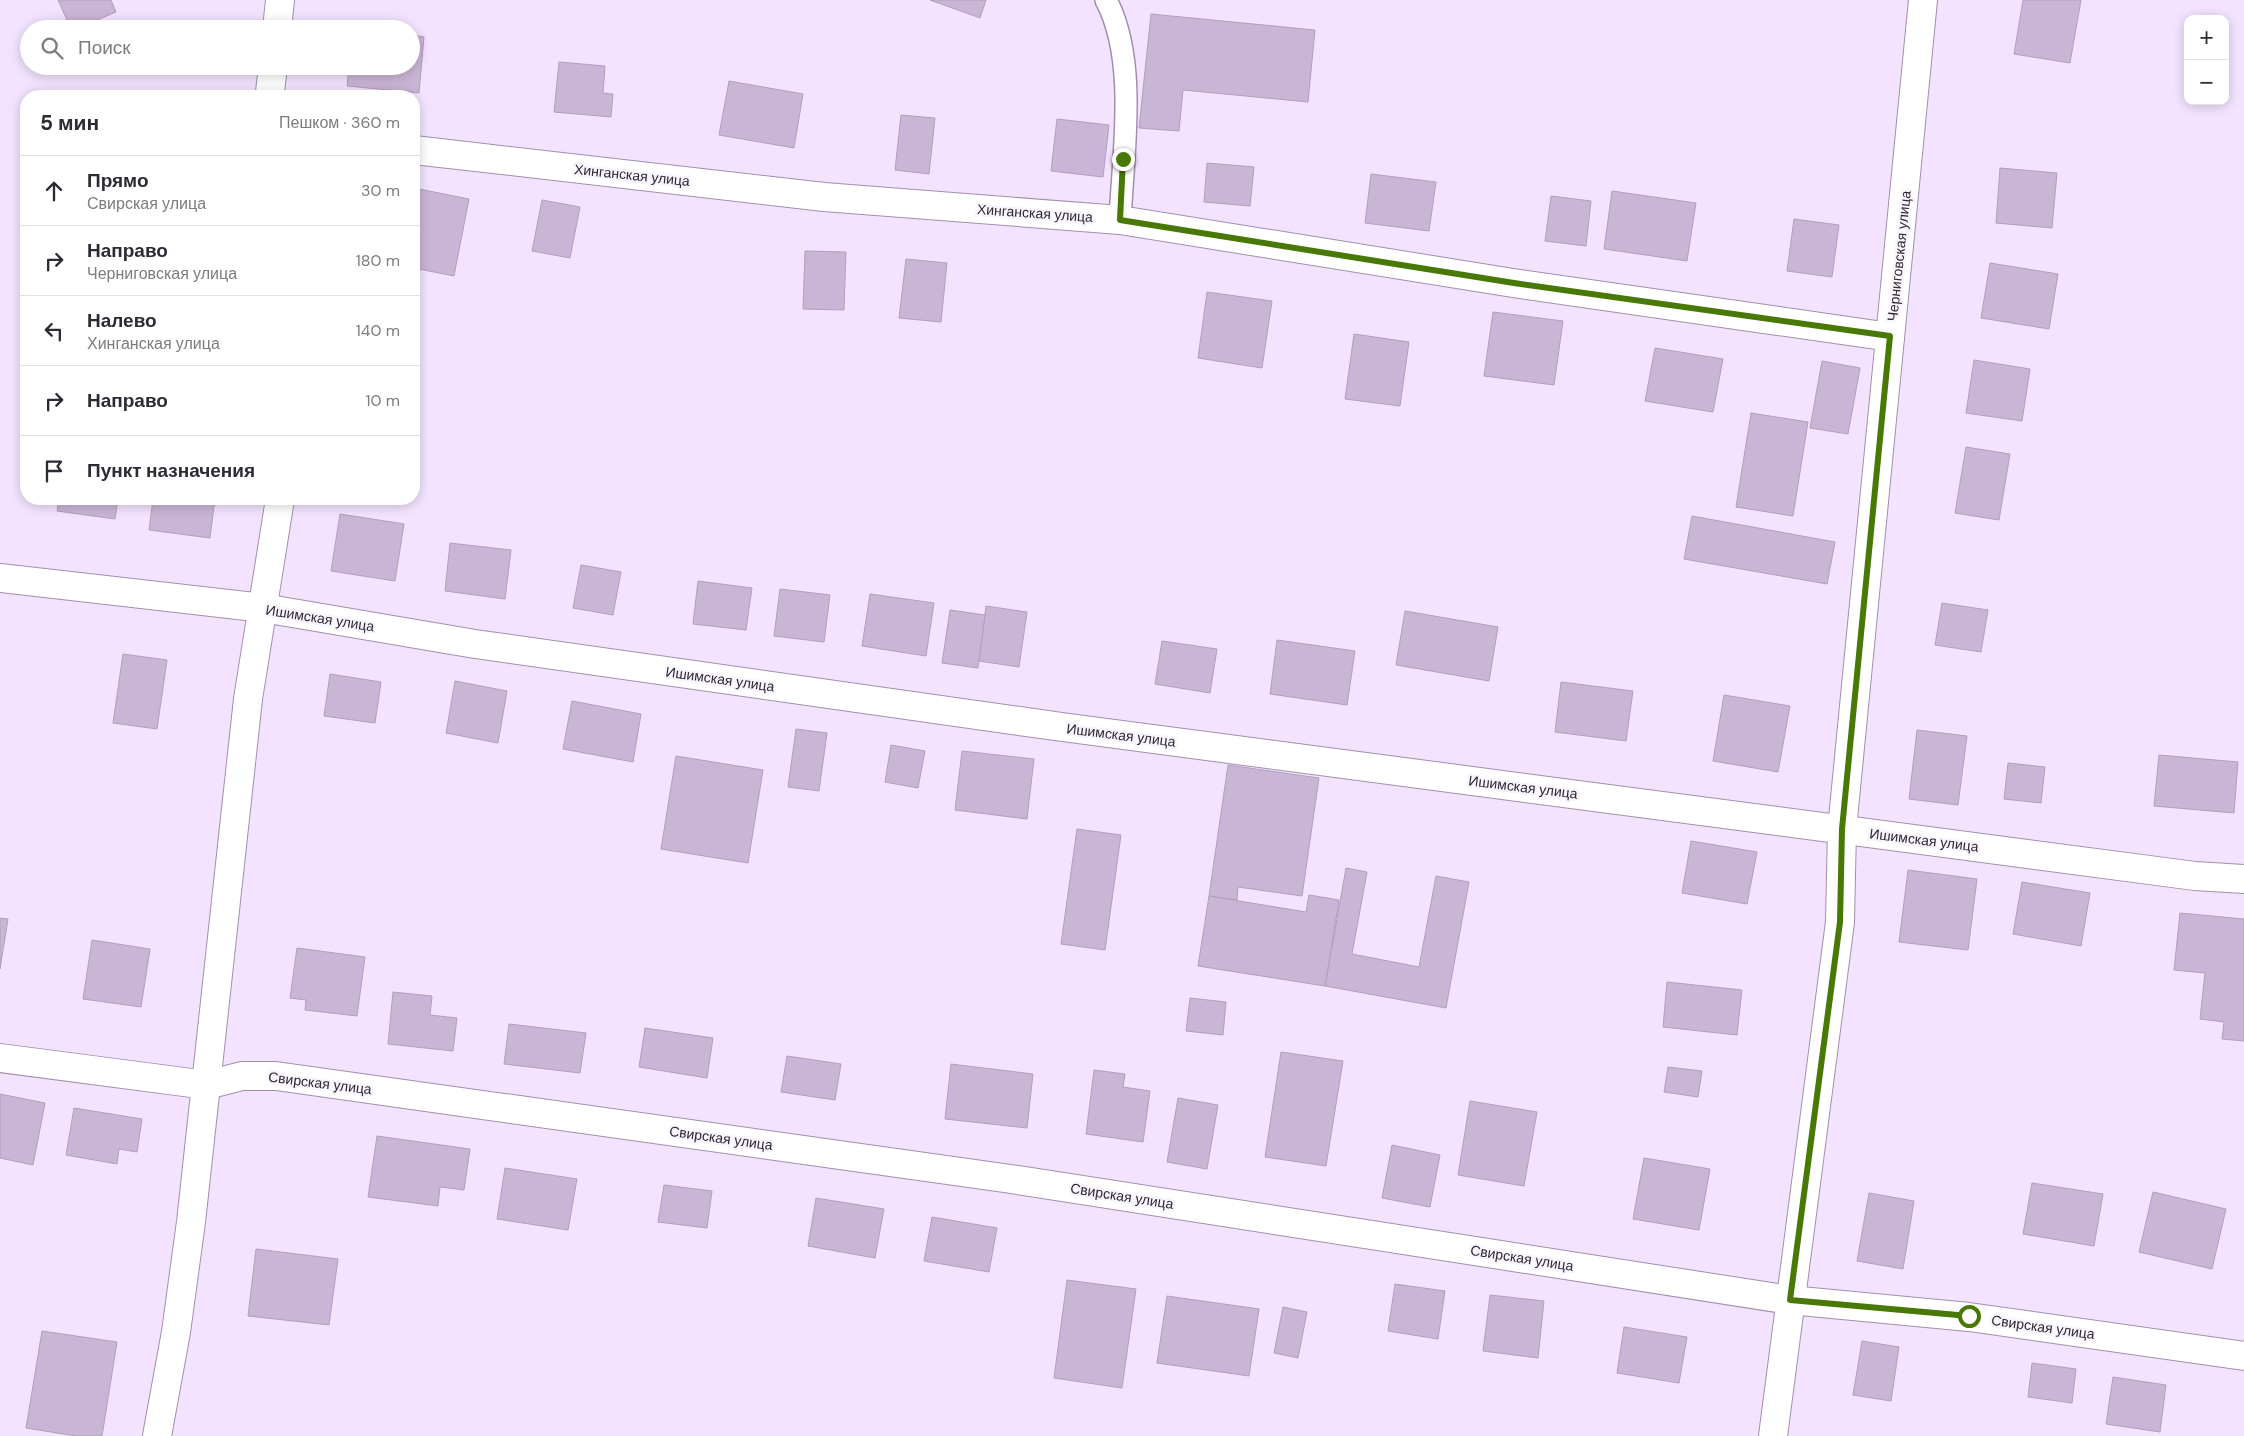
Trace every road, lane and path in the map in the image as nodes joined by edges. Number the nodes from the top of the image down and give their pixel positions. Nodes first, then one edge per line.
1 (280, 0) edge
2 (1106, 0) edge
3 (1923, 0) edge
4 (278, 20) edge
5 (272, 75) edge
6 (270, 90) edge
7 (420, 151) edge
8 (1120, 220) junction
9 (1890, 336) junction
10 (279, 505) edge
11 (0, 578) edge
12 (263, 608) junction
13 (1842, 829) junction
14 (2244, 878) edge
15 (0, 1058) edge
16 (207, 1085) junction
17 (1790, 1300) junction
18 (2244, 1356) edge
19 (157, 1436) edge
20 (1773, 1436) edge

1 - 4 street
2 - 8 lane
3 - 9 street, Черниговская улица
5 - 6 street
7 - 8 street, Хинганская улица
8 - 9 street, Хинганская улица
9 - 13 street, Черниговская улица
10 - 12 street
11 - 12 street, Ишимская улица
12 - 13 street, Ишимская улица
12 - 16 street
13 - 14 street, Ишимская улица
13 - 17 street, Черниговская улица
15 - 16 street, Свирская улица
16 - 17 street, Свирская улица
16 - 19 street
17 - 18 street, Свирская улица
17 - 20 street, Черниговская улица

